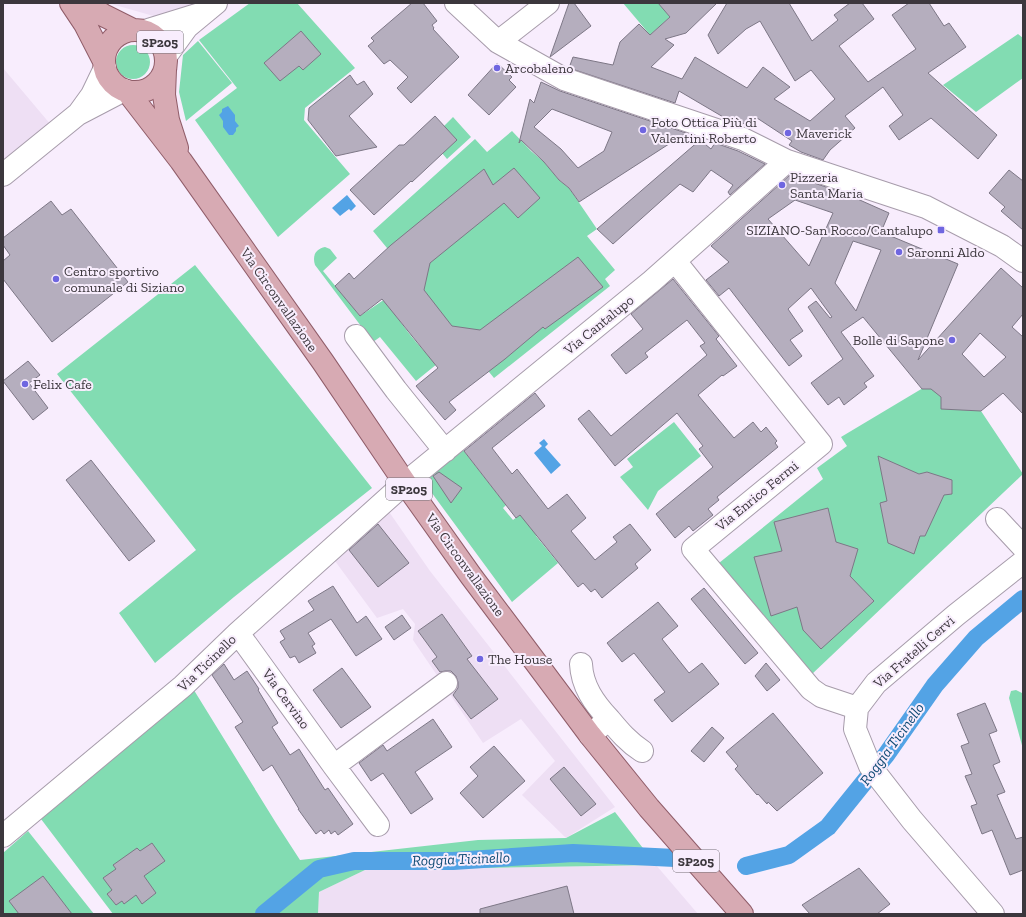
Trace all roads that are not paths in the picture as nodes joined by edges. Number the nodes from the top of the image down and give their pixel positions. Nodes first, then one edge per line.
1 (71, 3) edge
2 (84, 3) edge
3 (456, 3) edge
4 (548, 3) edge
5 (210, 8) edge
6 (139, 31) junction
7 (498, 42) junction
8 (166, 63) junction
9 (104, 64) junction
10 (126, 91) junction
11 (78, 114) junction
12 (181, 161) junction
13 (788, 161) junction
14 (3, 175) edge
15 (675, 261) junction
16 (1023, 261) edge
17 (356, 336) dead end
18 (445, 451) junction
19 (405, 483) junction
20 (997, 519) dead end
21 (1023, 547) edge
22 (1023, 562) edge
23 (238, 633) junction
24 (581, 664) dead end
25 (446, 683) dead end
26 (857, 708) junction
27 (609, 719) junction
28 (590, 735) junction
29 (642, 750) dead end
30 (334, 766) junction
31 (378, 825) dead end
32 (3, 836) edge
33 (742, 914) edge
34 (993, 914) edge

1 - 9 main road, SP205
2 - 6 main road, SP205
3 - 7 street
4 - 7 street
5 - 6 street
5 - 8 street
6 - 8 main road, SP205
6 - 9 main road, SP205
7 - 13 street
8 - 10 main road, SP205
8 - 12 main road, SP205
9 - 10 main road, SP205
9 - 11 street
10 - 11 street
10 - 12 main road, SP205
11 - 14 street
12 - 19 main road, Via Circonvallazione / SP205
13 - 15 street, Via Cantalupo
13 - 16 street
15 - 18 street, Via Cantalupo
15 - 26 street, Via Enrico Fermi
17 - 18 street
18 - 19 street, Via Cantalupo
19 - 23 street, Via Ticinello
19 - 28 main road, Via Circonvallazione / SP205
20 - 21 street
22 - 26 street, Via Fratelli Cervi
23 - 30 street, Via Cervino
23 - 32 street, Via Ticinello
24 - 27 street
25 - 30 street
26 - 34 street
27 - 28 street
27 - 29 street
28 - 33 main road, Via Circonvallazione / SP205
30 - 31 street, Via Cervino

